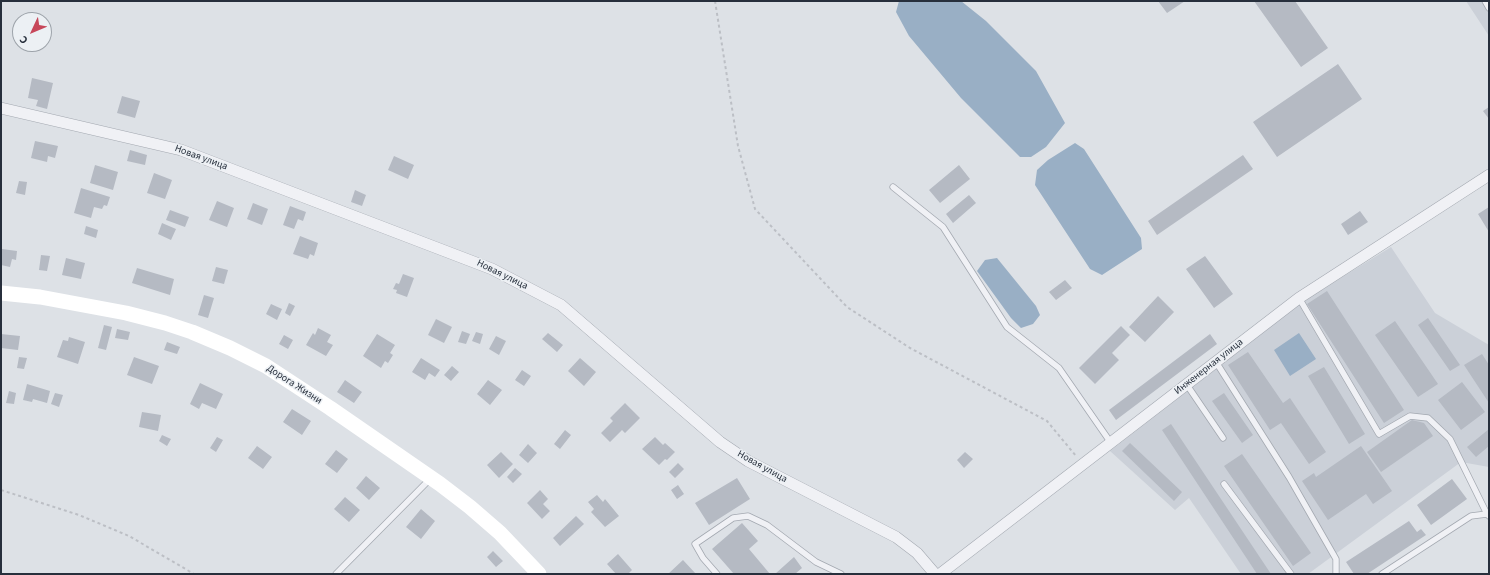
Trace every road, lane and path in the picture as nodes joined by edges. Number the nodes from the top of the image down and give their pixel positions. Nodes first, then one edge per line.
1 (715, 1) edge
2 (1485, 1) edge
3 (1489, 8) edge
4 (1, 108) edge
5 (1489, 175) edge
6 (893, 187) dead end
7 (1, 293) edge
8 (1299, 298) junction
9 (1216, 362) junction
10 (1186, 385) junction
11 (1223, 438) dead end
12 (1111, 443) junction
13 (1084, 464) junction
14 (431, 478) junction
15 (1224, 484) dead end
16 (1, 490) edge
17 (1488, 515) edge
18 (194, 574) edge
19 (336, 574) edge
20 (539, 574) edge
21 (717, 574) edge
22 (841, 574) edge
23 (935, 574) edge
24 (940, 574) edge
25 (1292, 574) edge
26 (1336, 574) edge
27 (1382, 574) edge

1 - 13 path
2 - 3 lane
4 - 23 street, Новая улица
5 - 8 street, Инженерная улица
6 - 12 lane
7 - 14 main road, Дорога Жизни
8 - 9 street, Инженерная улица
8 - 17 lane
9 - 10 street, Инженерная улица
9 - 26 lane
10 - 11 lane
10 - 12 street, Инженерная улица
12 - 13 street, Инженерная улица
13 - 24 street, Инженерная улица
14 - 19 lane
14 - 20 main road, Дорога Жизни
15 - 25 lane
16 - 18 path
17 - 27 lane
21 - 22 lane

